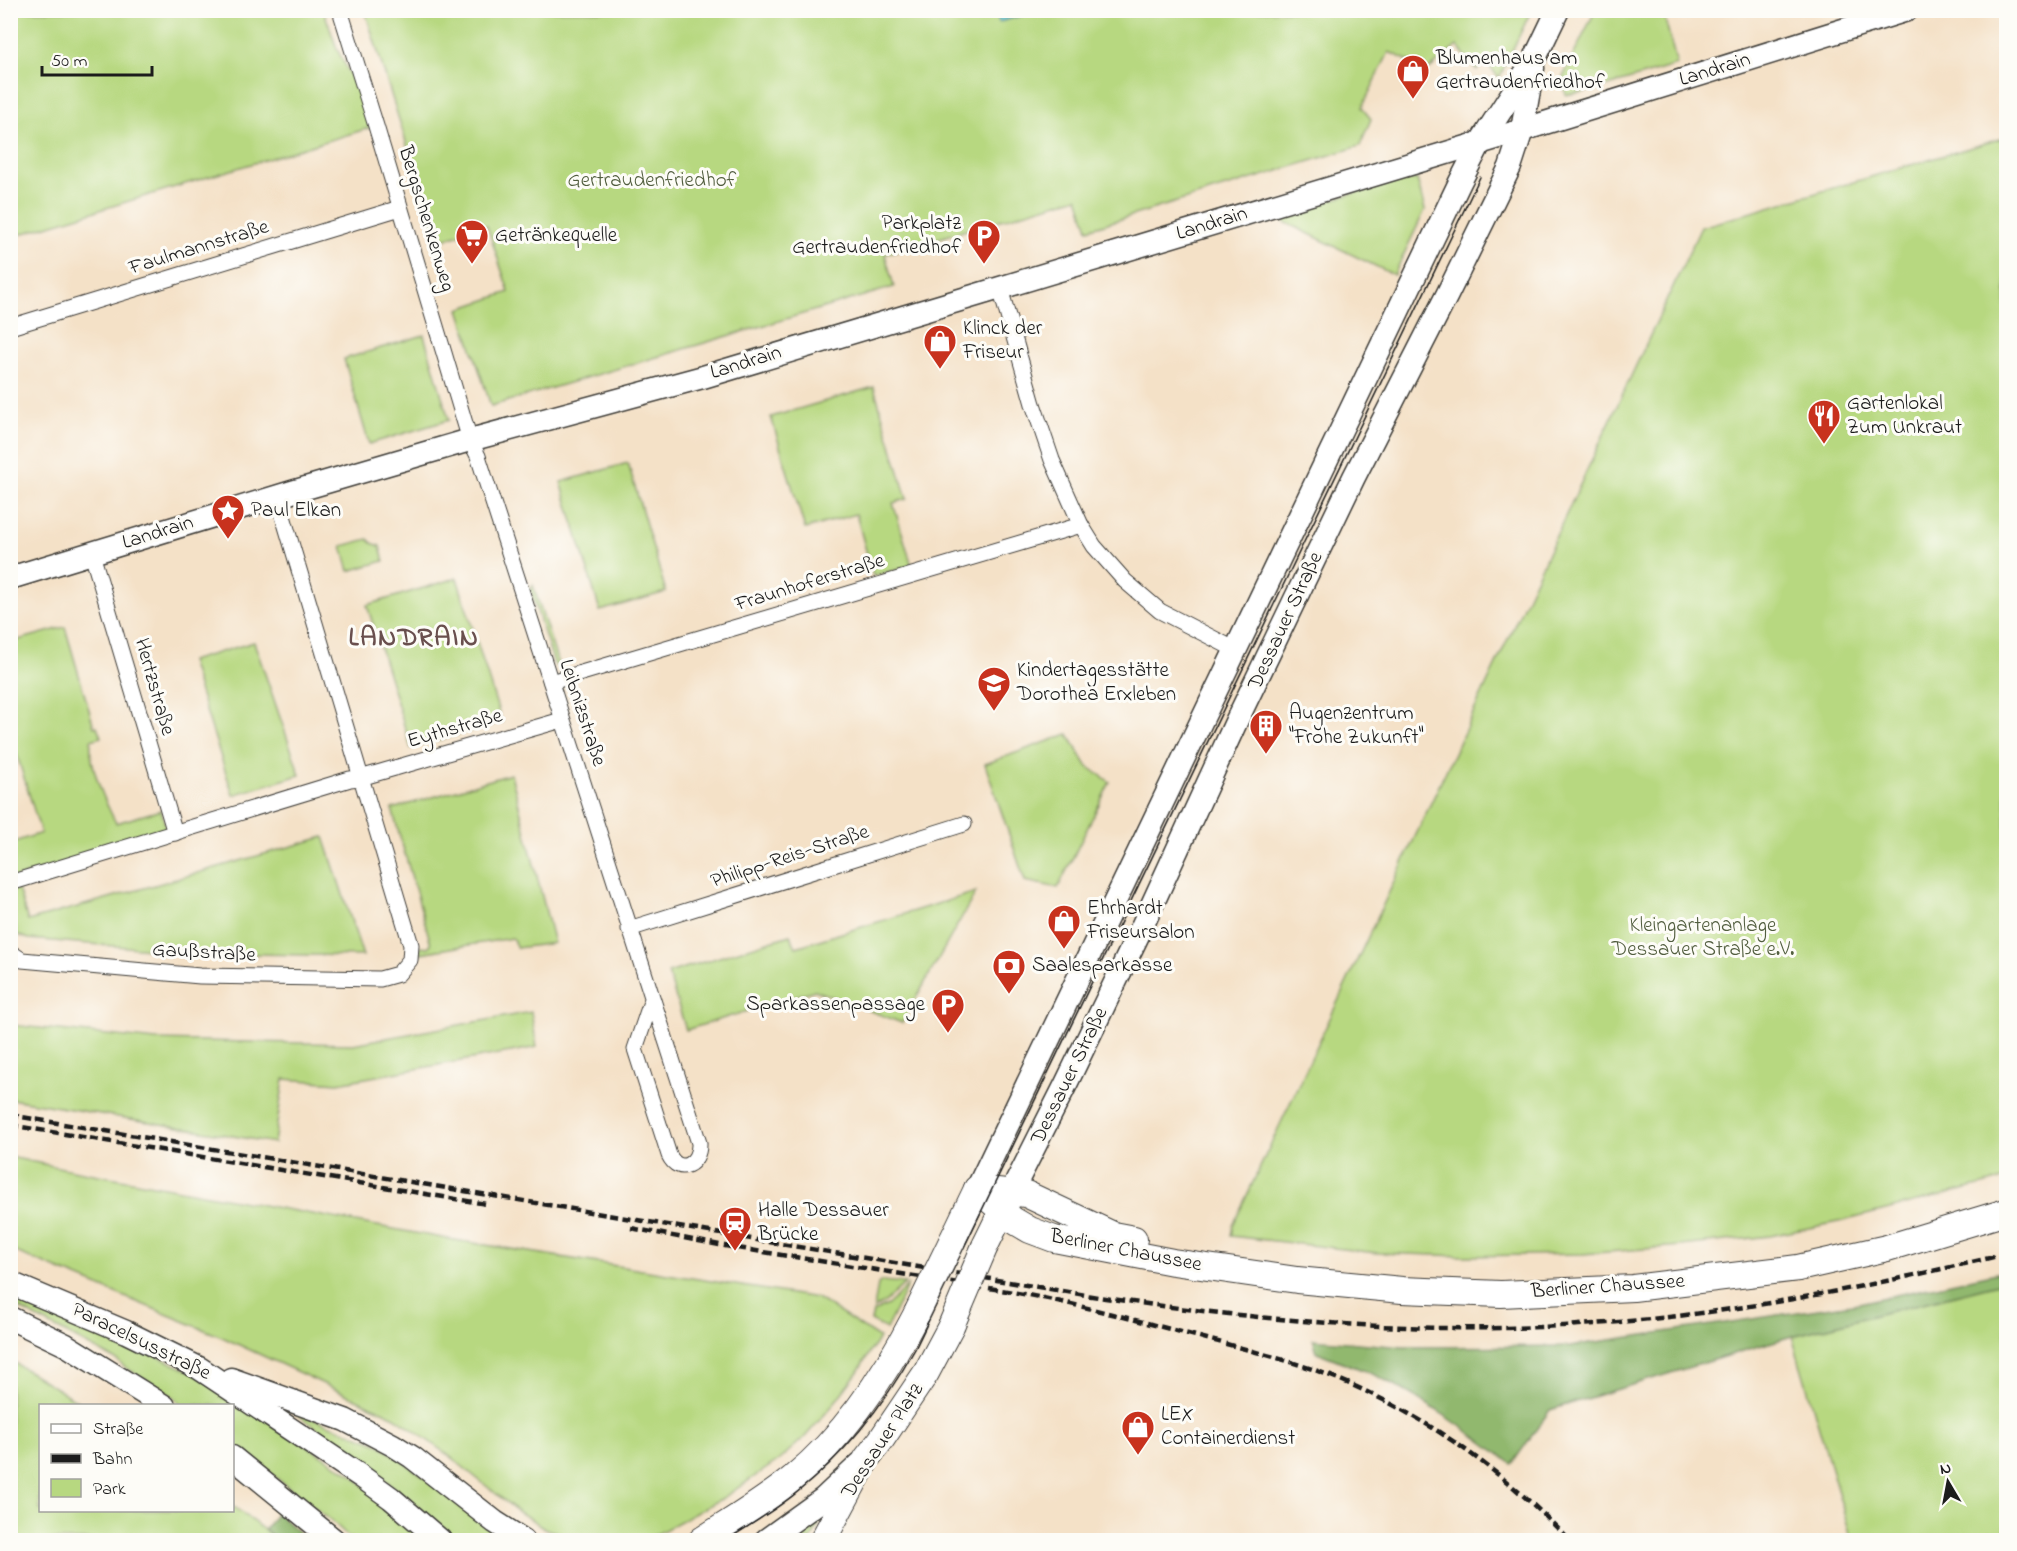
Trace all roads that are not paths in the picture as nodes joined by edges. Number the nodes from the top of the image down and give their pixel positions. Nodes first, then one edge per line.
1 (340, 10) edge
2 (1558, 10) edge
3 (1907, 10) edge
4 (1535, 57) junction
5 (1522, 130) junction
6 (1480, 142) junction
7 (1501, 184) junction
8 (400, 208) junction
9 (1000, 288) junction
10 (10, 327) edge
11 (470, 440) junction
12 (277, 496) junction
13 (1081, 525) junction
14 (92, 554) junction
15 (10, 578) edge
16 (1236, 650) junction
17 (550, 682) junction
18 (562, 720) junction
19 (360, 778) junction
20 (964, 824) dead end
21 (175, 832) junction
22 (10, 883) edge
23 (629, 929) junction
24 (10, 952) edge
25 (652, 999) junction
26 (977, 1189) junction
27 (2007, 1199) edge
28 (1007, 1201) junction
29 (2007, 1212) edge
30 (1030, 1230) junction
31 (986, 1245) junction
32 (10, 1283) edge
33 (917, 1313) joint
34 (10, 1318) edge
35 (199, 1368) junction
36 (926, 1374) joint
37 (161, 1404) edge
38 (867, 1458) junction
39 (234, 1459) edge
40 (334, 1540) edge
41 (440, 1540) edge
42 (523, 1540) edge
43 (702, 1540) edge
44 (766, 1540) edge
45 (824, 1540) edge

1 - 8 street, Bergschenkenweg
2 - 4 main road, Dessauer Straße
3 - 5 main road, Landrain
4 - 5 main road, Dessauer Straße
4 - 6 main road, Dessauer Straße
5 - 6 main road, Landrain
5 - 7 main road, Dessauer Straße
6 - 7 main road
6 - 9 main road, Landrain
6 - 16 main road, Dessauer Straße
7 - 28 main road, Dessauer Straße
8 - 10 street, Faulmannstraße
8 - 11 street, Bergschenkenweg
9 - 11 main road, Landrain
9 - 13 street
11 - 12 main road, Landrain
11 - 17 street, Leibnizstraße
12 - 14 main road, Landrain
12 - 19 street
13 - 16 street
13 - 17 street, Fraunhoferstraße
14 - 15 main road, Landrain
14 - 21 street, Hertzstraße
16 - 26 main road, Dessauer Straße
17 - 18 street, Leibnizstraße
18 - 19 street, Eythstraße
18 - 23 street, Leibnizstraße
19 - 21 street, Eythstraße
19 - 24 street, Gaußstraße
20 - 23 street, Philipp-Reis-Straße
21 - 22 street
23 - 25 street, Leibnizstraße
25 - 25 street, Leibnizstraße
26 - 28 main road, Berliner Chaussee
26 - 33 main road, Dessauer Straße, bridge
27 - 28 main road, Berliner Chaussee
28 - 30 main road, Berliner Chaussee
28 - 31 main road, Dessauer Straße
29 - 30 main road, Berliner Chaussee
30 - 31 main road
31 - 36 main road, Dessauer Straße, bridge
32 - 35 main road, Paracelsusstraße
33 - 43 main road, Dessauer Platz
34 - 37 main road, Paracelsusstraße
35 - 41 main road, Paracelsusstraße
35 - 42 main road
36 - 38 main road, Dessauer Platz
38 - 44 main road
38 - 45 main road, Dessauer Platz
39 - 40 main road

